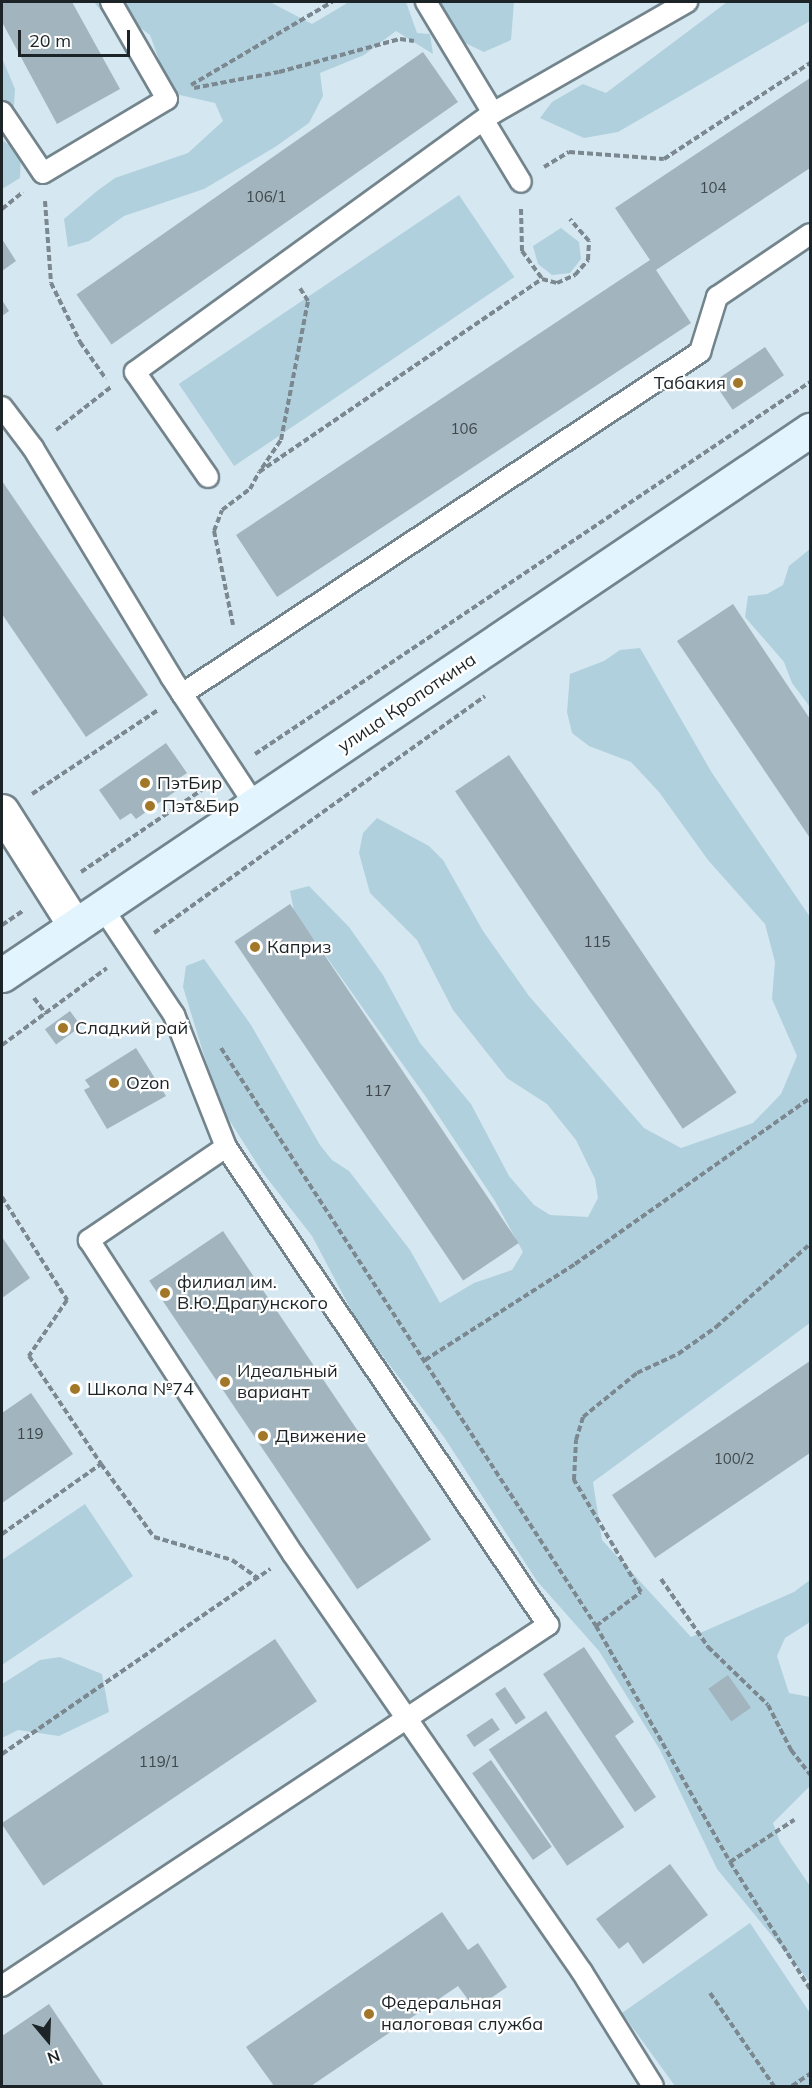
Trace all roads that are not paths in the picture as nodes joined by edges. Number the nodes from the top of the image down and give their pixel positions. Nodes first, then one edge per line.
1 (111, 2) edge
2 (426, 2) edge
3 (687, 2) edge
4 (2, 112) edge
5 (488, 117) junction
6 (521, 182) road end
7 (810, 234) edge
8 (2, 407) edge
9 (810, 430) edge
10 (208, 477) dead end
11 (183, 694) junction
12 (254, 804) junction
13 (2, 812) edge
14 (102, 907) junction
15 (75, 926) junction
16 (2, 975) edge
17 (226, 1147) junction
18 (406, 1716) junction
19 (2, 1986) edge
20 (653, 2086) edge

1 - 4 lane
2 - 5 lane
3 - 5 lane
5 - 6 lane
5 - 10 lane
7 - 11 lane
8 - 11 lane
9 - 12 main road, улица Кропоткина
11 - 12 lane
12 - 14 main road, улица Кропоткина
13 - 15 street
14 - 15 main road, улица Кропоткина
14 - 17 lane
15 - 16 main road, улица Кропоткина
17 - 18 lane
17 - 18 lane
18 - 19 lane
18 - 20 lane

